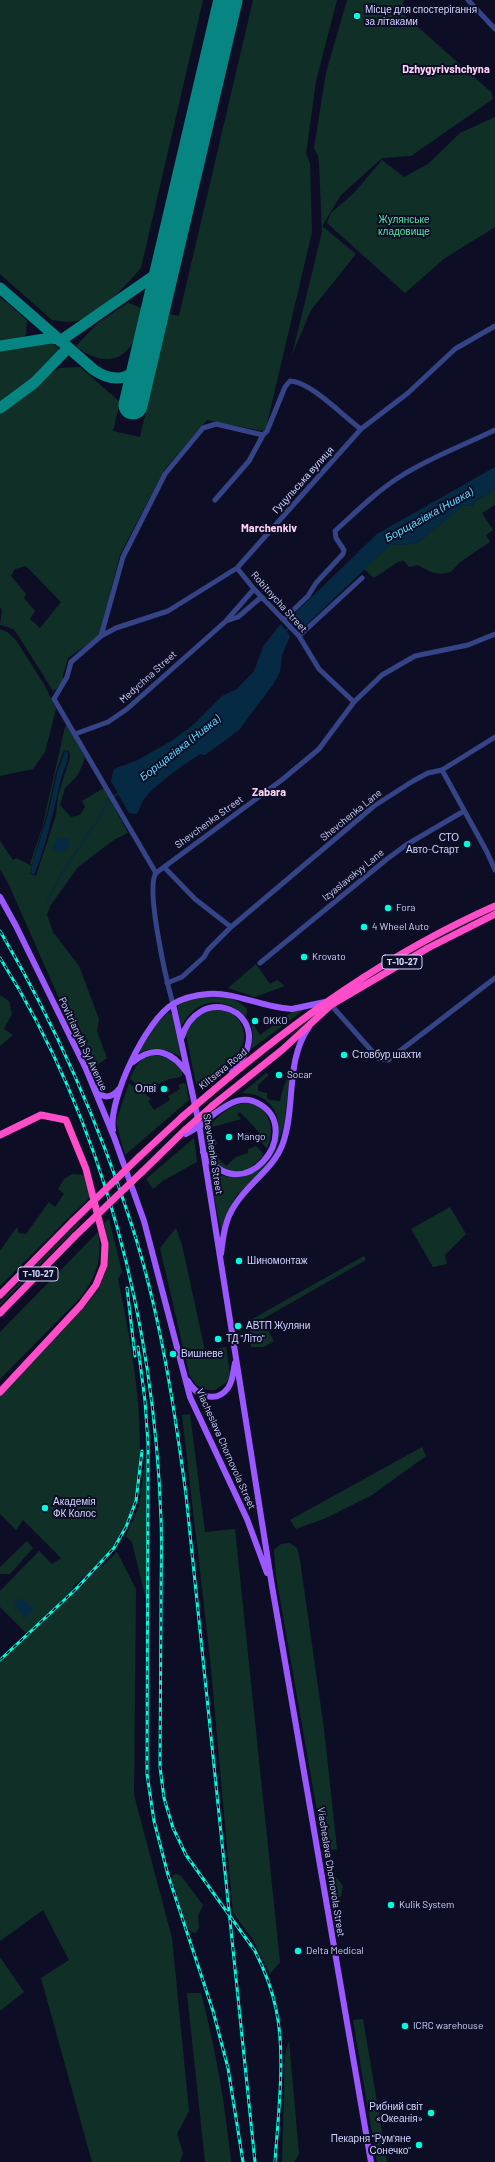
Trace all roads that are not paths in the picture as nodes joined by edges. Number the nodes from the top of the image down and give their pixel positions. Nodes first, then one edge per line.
1 (468, 0) edge
2 (495, 29) edge
3 (495, 326) edge
4 (361, 429) junction
5 (495, 430) edge
6 (263, 435) junction
7 (215, 500) dead end
8 (237, 568) junction
9 (362, 578) dead end
10 (254, 589) junction
11 (263, 598) junction
12 (284, 619) junction
13 (226, 621) junction
14 (495, 634) edge
15 (102, 636) junction
16 (299, 636) junction
17 (354, 702) junction
18 (75, 734) junction
19 (495, 737) edge
20 (442, 770) junction
21 (464, 811) junction
22 (164, 867) junction
23 (495, 870) edge
24 (156, 873) junction
25 (0, 897) edge
26 (495, 906) edge
27 (495, 914) edge
28 (231, 927) junction
29 (260, 964) dead end
30 (495, 978) edge
31 (168, 983) junction
32 (173, 1004) junction
33 (328, 1004) junction
34 (315, 1019) junction
35 (182, 1039) junction
36 (130, 1065) junction
37 (86, 1069) junction
38 (190, 1077) junction
39 (228, 1078) junction
40 (121, 1087) junction
41 (186, 1132) junction
42 (0, 1135) edge
43 (114, 1137) junction
44 (202, 1150) junction
45 (138, 1203) joint
46 (220, 1262) junction
47 (0, 1294) edge
48 (0, 1313) edge
49 (236, 1356) junction
50 (184, 1375) junction
51 (8, 1383) junction
52 (0, 1386) edge
53 (0, 1392) edge
54 (264, 1530) junction
55 (253, 1533) junction
56 (272, 1586) junction
57 (371, 2162) edge

1 - 2 street
3 - 4 street, Гуцульська вулиця
4 - 6 street
4 - 8 street, Гуцульська вулиця
5 - 12 street
6 - 7 street
6 - 15 street
8 - 10 street, Robitnycha Street
8 - 15 street, Гуцульська вулиця
9 - 16 street
10 - 11 street, Robitnycha Street
10 - 13 street, Medychna Street
11 - 12 street, Robitnycha Street
11 - 13 street, Medychna Street
12 - 16 street, Robitnycha Street
13 - 18 street, Medychna Street
14 - 17 street, Shevchenka Street
15 - 18 street, Гуцульська вулиця
16 - 17 street, Robitnycha Street
17 - 22 street, Shevchenka Street
18 - 24 street
19 - 20 street, Shevchenka Lane
20 - 21 street
20 - 28 street, Shevchenka Lane
21 - 23 street
21 - 29 street, Izyaslavskyy Lane
22 - 24 street, Shevchenka Street
22 - 28 street
24 - 31 street, Shevchenka Street
25 - 37 main road, Povitrianykh Syl Avenue
26 - 33 highway, Kiltseva Road / Т-10-27
27 - 33 highway, Kiltseva Road / Т-10-27
28 - 31 street, Shevchenka Lane
30 - 33 street
31 - 32 street, Shevchenka Street
32 - 33 main road
32 - 35 main road, Shevchenka Street
32 - 36 main road
33 - 34 highway, Kiltseva Road / Т-10-27
33 - 39 highway, Kiltseva Road / Т-10-27
34 - 41 highway, Kiltseva Road / Т-10-27, bridge
34 - 46 main road
35 - 38 main road, Shevchenka Street
35 - 39 main road
36 - 38 main road
36 - 40 main road
37 - 40 main road
37 - 43 main road, Povitrianykh Syl Avenue
38 - 44 main road, Shevchenka Street
39 - 47 highway, Kiltseva Road / Т-10-27, bridge
40 - 43 main road
41 - 44 main road, bridge
41 - 48 highway, Kiltseva Road / Т-10-27, bridge
42 - 51 highway
43 - 45 main road, Povitrianykh Syl Avenue
44 - 46 main road, Shevchenka Street
45 - 50 main road, Viacheslava Chornovola Street
46 - 49 main road, Viacheslava Chornovola Street
49 - 50 main road
49 - 54 main road, Viacheslava Chornovola Street
50 - 55 main road, Viacheslava Chornovola Street
51 - 52 highway
51 - 53 highway
54 - 55 main road
54 - 56 main road, Viacheslava Chornovola Street
55 - 56 main road, Viacheslava Chornovola Street
56 - 57 main road, Viacheslava Chornovola Street

